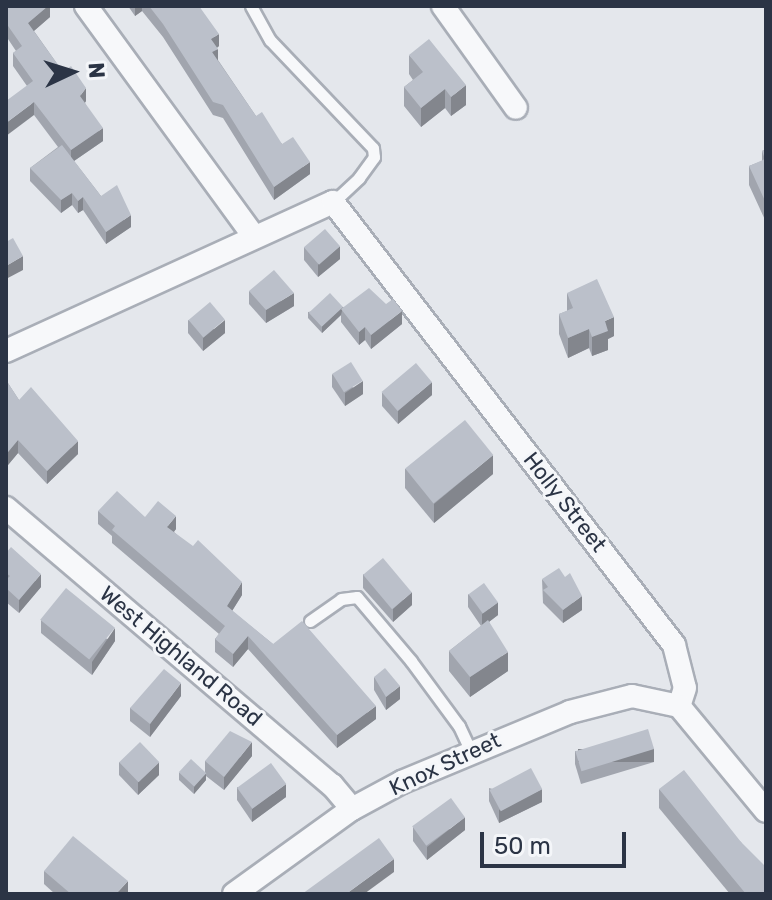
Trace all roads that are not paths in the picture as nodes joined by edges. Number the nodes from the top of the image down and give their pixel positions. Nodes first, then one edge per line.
1 (86, 6) edge
2 (251, 6) edge
3 (443, 6) edge
4 (516, 108) dead end
5 (333, 202) junction
6 (253, 235) junction
7 (6, 351) edge
8 (6, 508) edge
9 (310, 621) dead end
10 (679, 706) junction
11 (470, 750) junction
12 (352, 809) junction
13 (766, 811) edge
14 (234, 894) edge

1 - 6 street
2 - 5 lane
3 - 4 street
5 - 6 street
5 - 10 street, Holly Street
6 - 7 street
8 - 12 street, West Highland Road
9 - 11 lane
10 - 11 street, Knox Street
10 - 13 street
11 - 12 street, Knox Street
12 - 14 street, Knox Street

